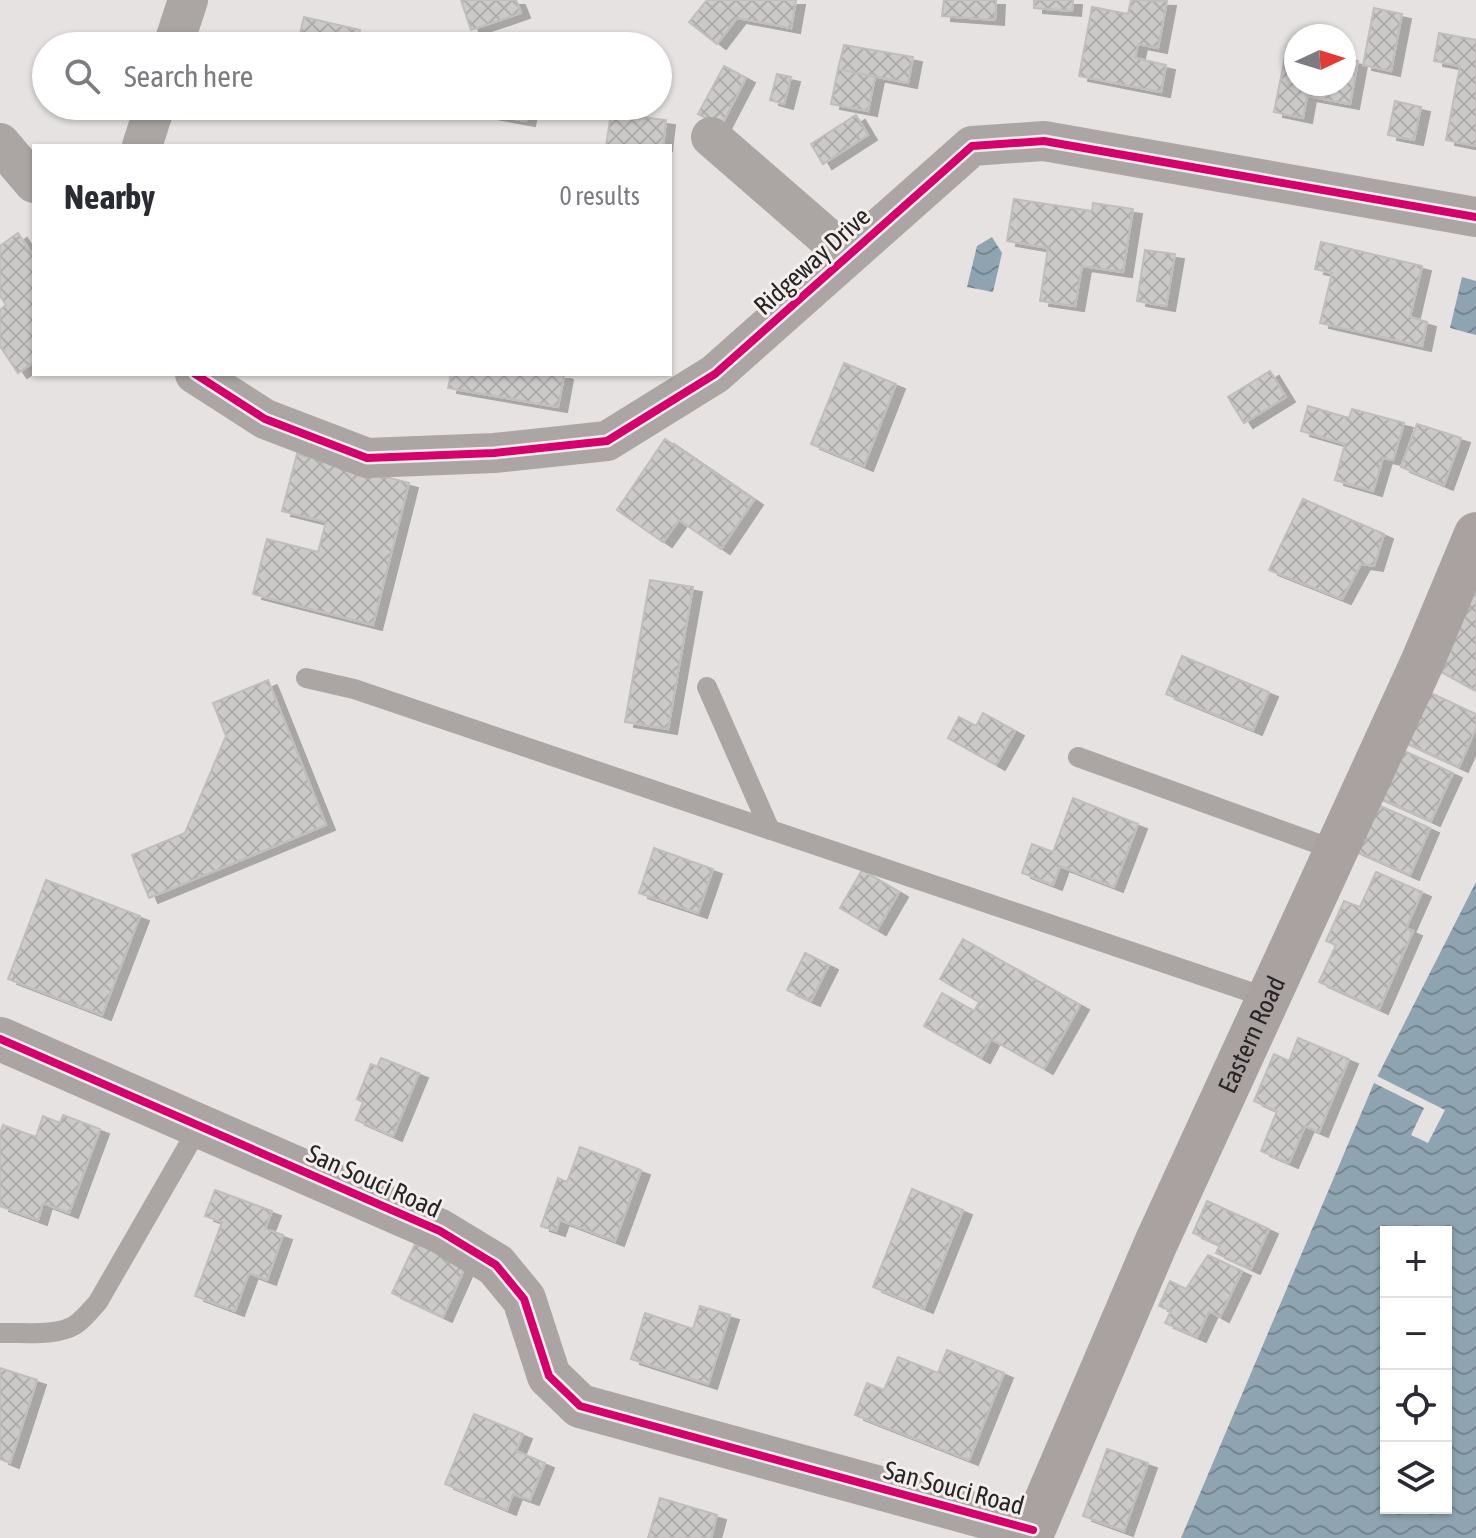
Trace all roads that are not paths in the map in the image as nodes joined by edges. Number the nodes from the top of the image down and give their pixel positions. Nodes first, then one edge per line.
1 (188, 0) edge
2 (178, 32) edge
3 (150, 120) edge
4 (711, 137) dead end
5 (143, 144) edge
6 (1476, 217) edge
7 (848, 256) junction
8 (198, 376) edge
9 (1476, 534) edge
10 (306, 678) dead end
11 (707, 687) dead end
12 (1078, 757) dead end
13 (770, 830) junction
14 (1335, 850) junction
15 (1268, 998) junction
16 (0, 1039) edge
17 (200, 1125) junction
18 (0, 1333) edge
19 (1031, 1534) edge

1 - 2 street
3 - 5 street
4 - 7 street
6 - 7 street, Ridgeway Drive
7 - 8 street, Ridgeway Drive
9 - 14 highway, Eastern Road
10 - 13 lane
11 - 13 lane
12 - 14 lane
13 - 15 lane
14 - 15 highway, Eastern Road
15 - 19 highway, Eastern Road
16 - 17 street, San Souci Road
17 - 18 lane
17 - 19 street, San Souci Road

